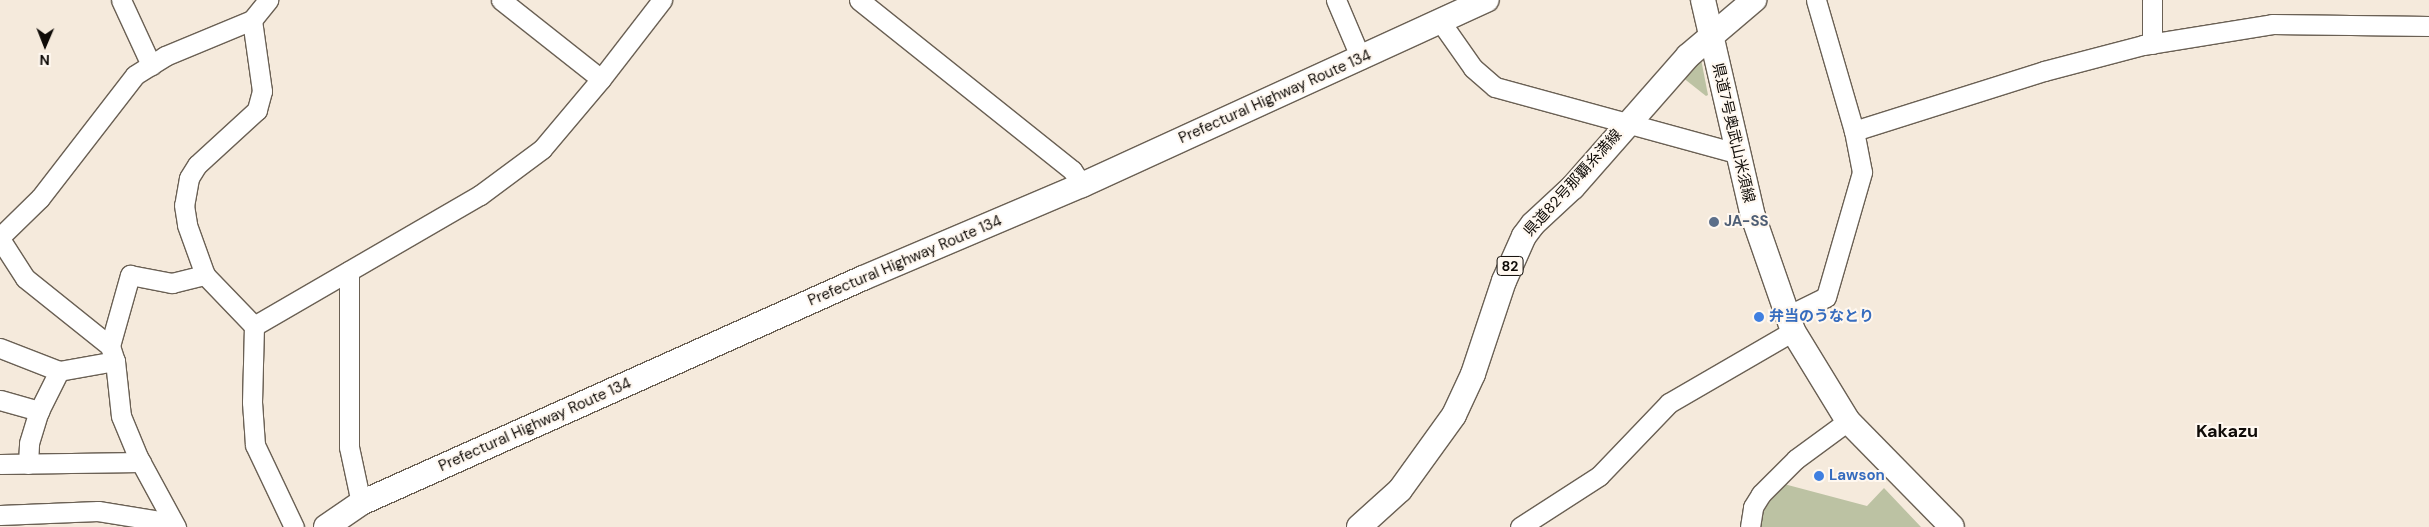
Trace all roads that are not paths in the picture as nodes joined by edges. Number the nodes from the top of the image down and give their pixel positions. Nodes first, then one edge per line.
1 (121, 0) edge
2 (268, 0) edge
3 (500, 0) edge
4 (662, 0) edge
5 (859, 0) edge
6 (1336, 0) edge
7 (1487, 0) edge
8 (1703, 0) edge
9 (1754, 0) edge
10 (1816, 0) edge
11 (2152, 0) edge
12 (252, 20) junction
13 (1440, 21) junction
14 (2429, 26) edge
15 (1710, 35) junction
16 (2152, 44) junction
17 (1361, 59) junction
18 (151, 65) junction
19 (602, 80) junction
20 (1626, 124) junction
21 (1854, 131) junction
22 (1737, 153) junction
23 (1082, 185) junction
24 (0, 238) edge
25 (349, 271) junction
26 (205, 275) junction
27 (1790, 323) junction
28 (254, 326) junction
29 (0, 348) edge
30 (113, 353) junction
31 (59, 371) junction
32 (0, 400) edge
33 (38, 411) junction
34 (1848, 421) junction
35 (141, 462) junction
36 (0, 464) edge
37 (28, 464) junction
38 (361, 504) junction
39 (0, 515) edge
40 (175, 525) edge
41 (294, 527) edge
42 (326, 527) edge
43 (1359, 527) edge
44 (1520, 527) edge
45 (1750, 527) edge
46 (1952, 527) edge

1 - 18 street
2 - 12 street
3 - 19 street
4 - 19 street
5 - 23 street
6 - 17 street
7 - 13 main road, Prefectural Highway Route 134
8 - 15 main road, 県道7号奥武山米須線
9 - 15 main road
10 - 21 street
11 - 16 street
12 - 18 street
12 - 26 street
13 - 17 main road, Prefectural Highway Route 134
13 - 20 street
14 - 16 street
15 - 20 main road, 県道82号那覇糸満線 / 82
15 - 22 main road, 県道7号奥武山米須線
16 - 21 street
17 - 23 main road, Prefectural Highway Route 134
18 - 24 street
19 - 25 street
20 - 22 street
20 - 43 main road, 県道82号那覇糸満線 / 82
21 - 27 street
22 - 27 main road, 県道7号奥武山米須線
23 - 38 main road, Prefectural Highway Route 134
24 - 30 street
25 - 28 street
25 - 38 street
26 - 28 street
26 - 30 street
27 - 34 main road, 県道7号奥武山米須線
27 - 44 street
28 - 41 street
29 - 31 street
30 - 31 street
30 - 35 street
31 - 33 street
32 - 33 street
33 - 37 street
34 - 45 street
34 - 46 main road, 県道7号奥武山米須線
35 - 37 street
35 - 40 street
36 - 37 street
38 - 42 main road, Prefectural Highway Route 134
39 - 40 street

